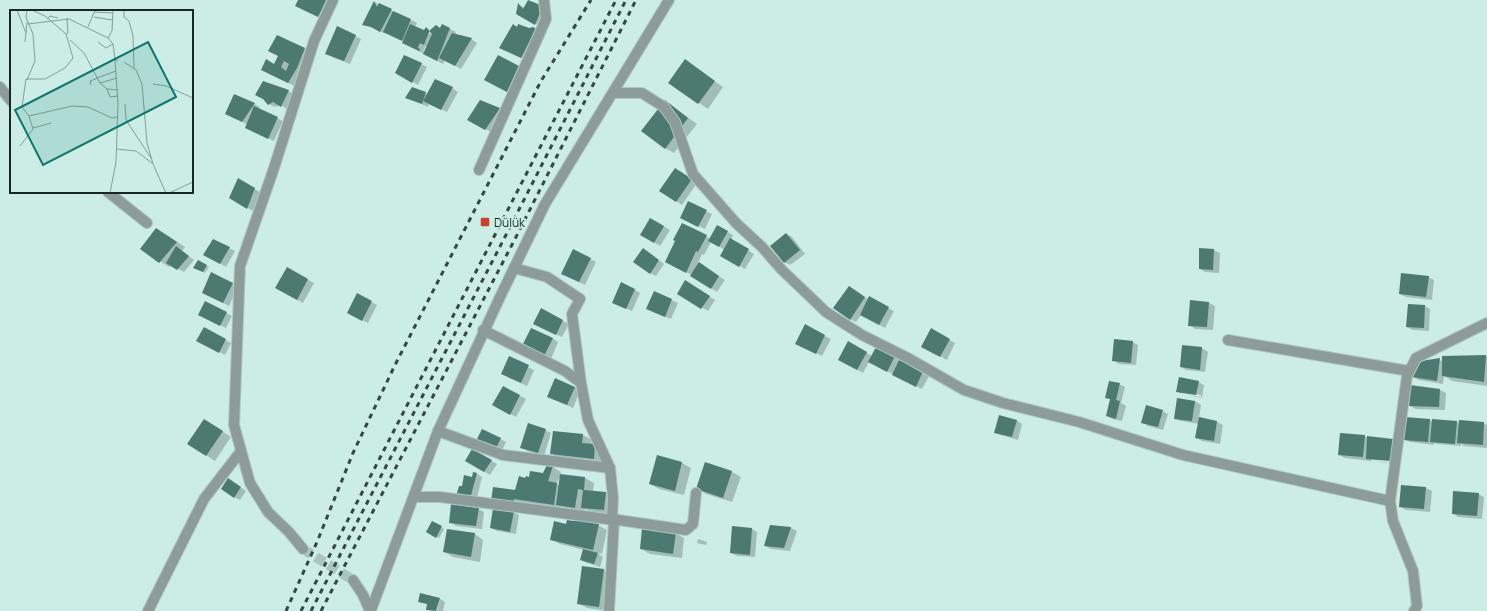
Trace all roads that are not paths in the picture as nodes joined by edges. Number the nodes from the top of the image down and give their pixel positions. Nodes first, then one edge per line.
1 (333, 0) edge
2 (544, 0) edge
3 (669, 0) edge
4 (0, 87) edge
5 (613, 93) junction
6 (10, 100) edge
7 (479, 170) dead end
8 (109, 193) edge
9 (147, 223) dead end
10 (514, 268) junction
11 (1487, 323) edge
12 (483, 330) junction
13 (1228, 340) dead end
14 (1409, 371) junction
15 (581, 383) junction
16 (438, 431) junction
17 (241, 451) junction
18 (610, 468) junction
19 (696, 493) dead end
20 (414, 497) junction
21 (1390, 501) junction
22 (613, 520) junction
23 (303, 549) tunnel mouth
24 (353, 580) tunnel mouth
25 (148, 611) edge
26 (370, 611) edge
27 (610, 611) edge
28 (1414, 611) edge

1 - 17 street
2 - 7 street
3 - 5 street
4 - 6 street
5 - 10 street
5 - 21 street
8 - 9 street
10 - 12 street
10 - 15 street
11 - 14 street
12 - 15 street
12 - 16 street
13 - 14 street
14 - 21 street
15 - 18 street
16 - 18 street
16 - 20 street
17 - 23 street
17 - 25 street
18 - 22 street
19 - 22 street
20 - 22 street
20 - 26 street
21 - 28 street
22 - 27 street
24 - 26 street

